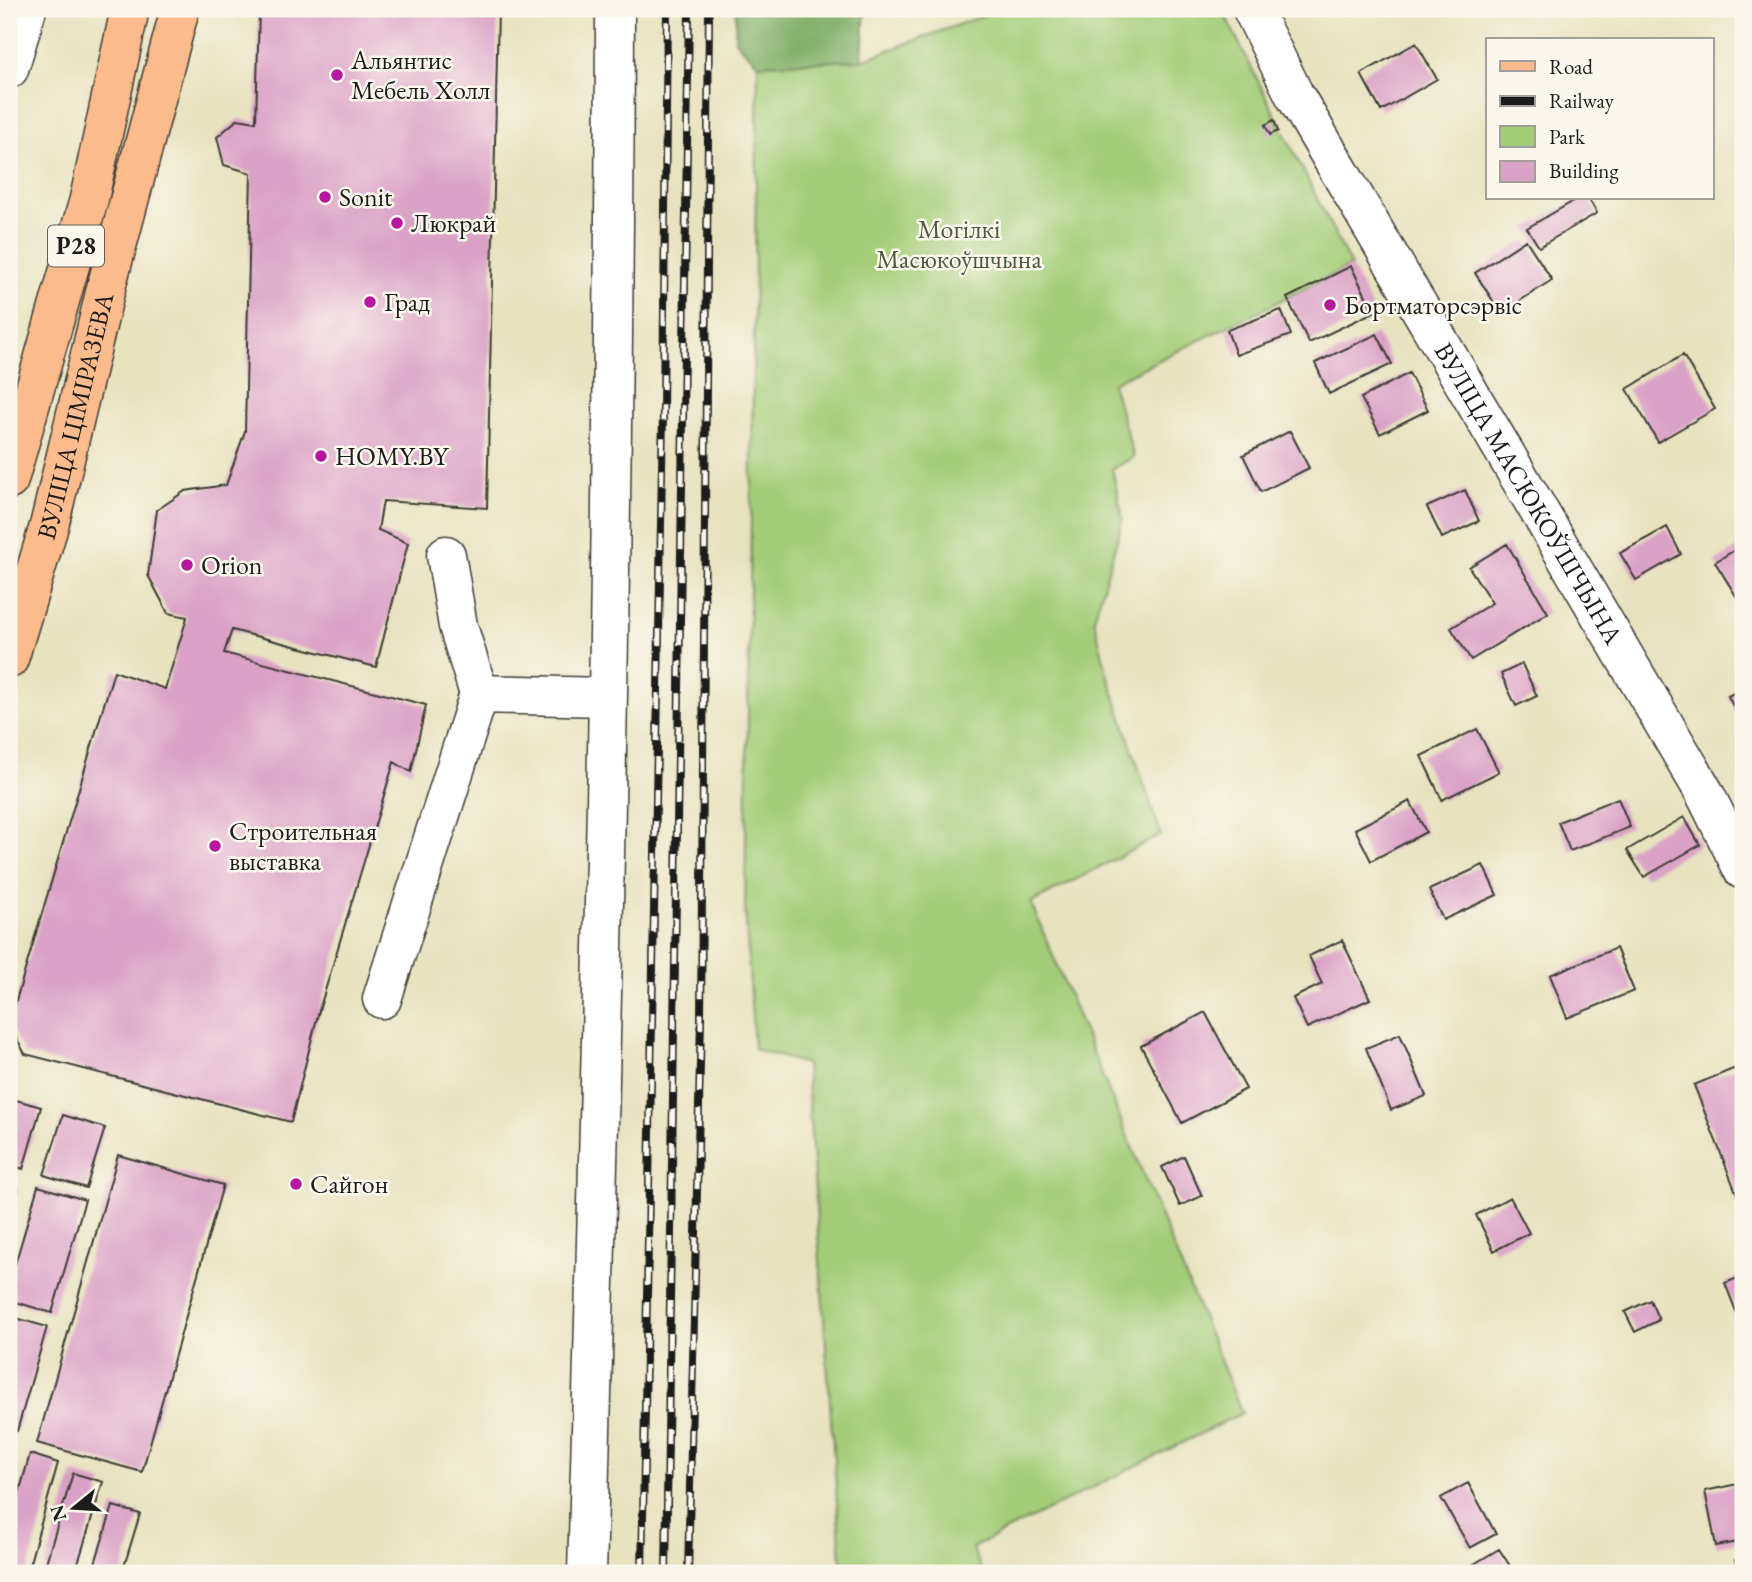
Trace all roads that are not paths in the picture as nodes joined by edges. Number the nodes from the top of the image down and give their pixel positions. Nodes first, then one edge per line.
1 (27, 9) edge
2 (130, 9) edge
3 (180, 9) edge
4 (615, 9) edge
5 (1252, 9) edge
6 (9, 69) edge
7 (9, 480) edge
8 (446, 555) dead end
9 (9, 659) edge
10 (479, 694) junction
11 (606, 697) junction
12 (1743, 870) edge
13 (382, 999) dead end
14 (587, 1573) edge

1 - 6 street
2 - 7 main road, ВУЛІЦА ЦІМІРАЗЕВА / Р28
3 - 9 main road, ВУЛІЦА ЦІМІРАЗЕВА / Р28
4 - 11 street
5 - 12 street, ВУЛІЦА МАСЮКОЎШЧЫНА
8 - 10 street
10 - 11 street
10 - 13 street
11 - 14 street

